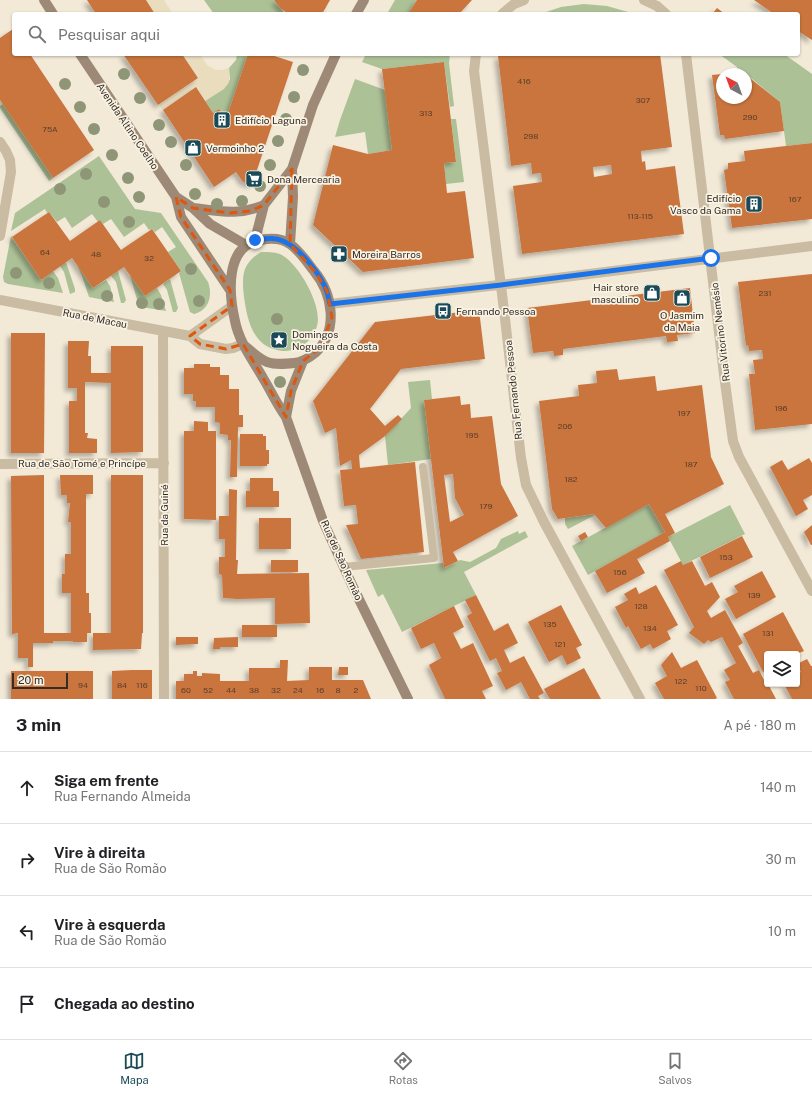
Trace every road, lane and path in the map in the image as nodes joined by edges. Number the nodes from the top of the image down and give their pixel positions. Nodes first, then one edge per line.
1 (44, 0) edge
2 (364, 0) edge
3 (524, 0) edge
4 (644, 0) edge
5 (52, 12) edge
6 (357, 12) edge
7 (504, 12) edge
8 (664, 12) edge
9 (81, 56) edge
10 (335, 56) edge
11 (476, 56) edge
12 (686, 56) edge
13 (0, 142) edge
14 (292, 169) junction
15 (176, 197) junction
16 (264, 206) junction
17 (193, 208) junction
18 (0, 236) edge
19 (251, 243) junction
20 (290, 244) junction
21 (812, 246) edge
22 (711, 258) junction
23 (501, 285) junction
24 (230, 290) junction
25 (0, 300) edge
26 (330, 304) junction
27 (232, 306) junction
28 (163, 331) junction
29 (190, 336) junction
30 (244, 345) junction
31 (303, 361) junction
32 (286, 417) junction
33 (164, 463) junction
34 (0, 464) edge
35 (424, 467) dead end
36 (344, 567) junction
37 (812, 591) edge
38 (164, 699) edge
39 (408, 699) edge
40 (640, 699) edge

1 - 5 main road
2 - 6 main road
3 - 7 street
4 - 8 street
9 - 15 main road, Avenida Altino Coelho
10 - 14 main road, Rua de São Romão
11 - 23 street, Rua Fernando Pessoa
12 - 22 street, Rua Vitorino Nemésio
13 - 18 street
14 - 16 main road, Rua de São Romão
14 - 20 main road, Rua de São Romão
15 - 17 main road
15 - 24 main road
16 - 17 main road
16 - 19 main road, Rua de São Romão
17 - 19 main road
19 - 20 main road
19 - 24 main road, Rua de São Romão
20 - 26 main road
21 - 22 street
22 - 23 street
22 - 37 street, Rua Vitorino Nemésio
23 - 26 street
23 - 40 street, Rua Fernando Pessoa
24 - 27 main road, Rua de São Romão
25 - 28 street, Rua de Macau
26 - 31 main road
27 - 29 street
27 - 30 main road, Rua de São Romão
28 - 29 street, Rua de Macau
28 - 33 street, Rua da Guiné
29 - 30 street, Rua de Macau
30 - 31 main road
30 - 32 main road, Rua de São Romão
31 - 32 main road
32 - 36 main road, Rua de São Romão
33 - 34 street, Rua de São Tomé e Princípe
33 - 38 street, Rua da Guiné
35 - 36 lane
36 - 39 main road, Rua de São Romão

